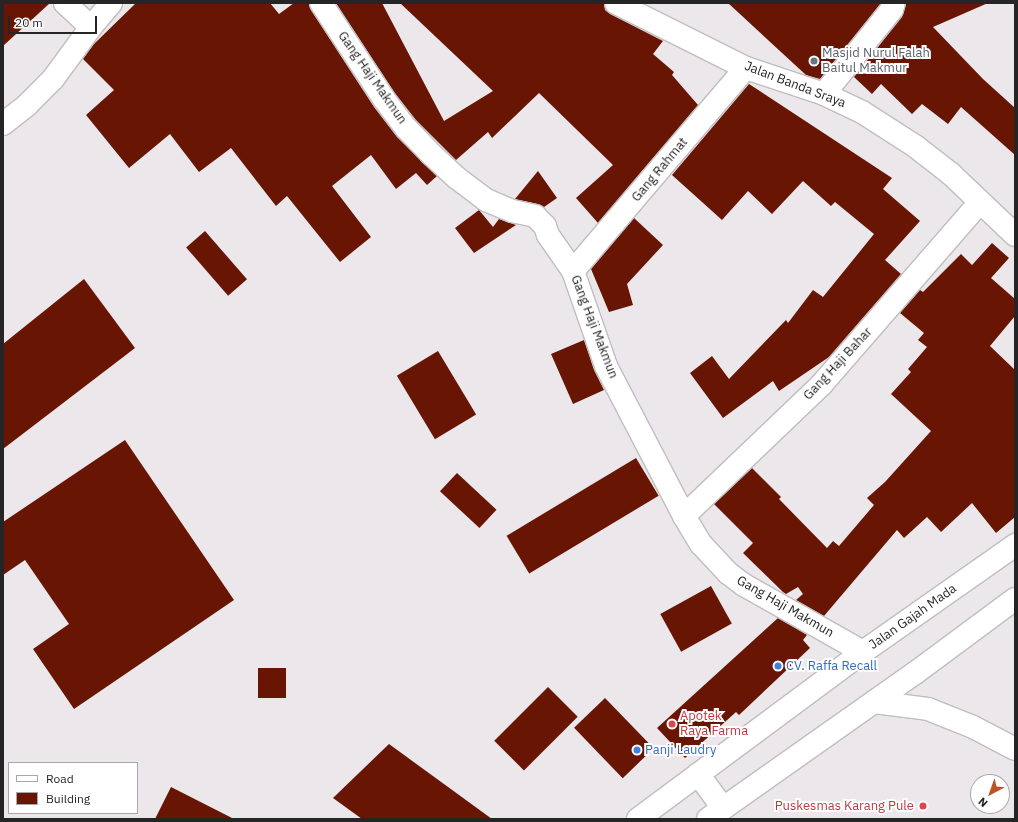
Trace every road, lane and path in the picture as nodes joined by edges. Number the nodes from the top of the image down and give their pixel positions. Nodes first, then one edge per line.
1 (65, 3) edge
2 (111, 3) edge
3 (321, 3) edge
4 (616, 3) edge
5 (894, 3) edge
6 (91, 28) junction
7 (746, 68) junction
8 (824, 94) junction
9 (3, 124) edge
10 (980, 202) junction
11 (1015, 235) edge
12 (573, 271) junction
13 (684, 516) junction
14 (1015, 545) edge
15 (1015, 599) edge
16 (863, 652) junction
17 (874, 702) junction
18 (1015, 749) edge
19 (698, 774) junction
20 (715, 814) edge
21 (638, 819) edge

1 - 6 street
2 - 6 street
3 - 12 street, Gang Haji Makmun
4 - 7 street, Jalan Banda Sraya
5 - 8 street
6 - 9 street
7 - 8 street, Jalan Banda Sraya
7 - 12 street, Gang Rahmat
8 - 10 street, Jalan Banda Sraya
10 - 11 street, Jalan Banda Sraya
10 - 13 street, Gang Haji Bahar
12 - 13 street, Gang Haji Makmun
13 - 16 street, Gang Haji Makmun
14 - 16 street, Jalan Gajah Mada
15 - 17 street
16 - 19 street, Jalan Gajah Mada
17 - 18 street
17 - 20 street
19 - 20 street
19 - 21 street, Jalan Gajah Mada

